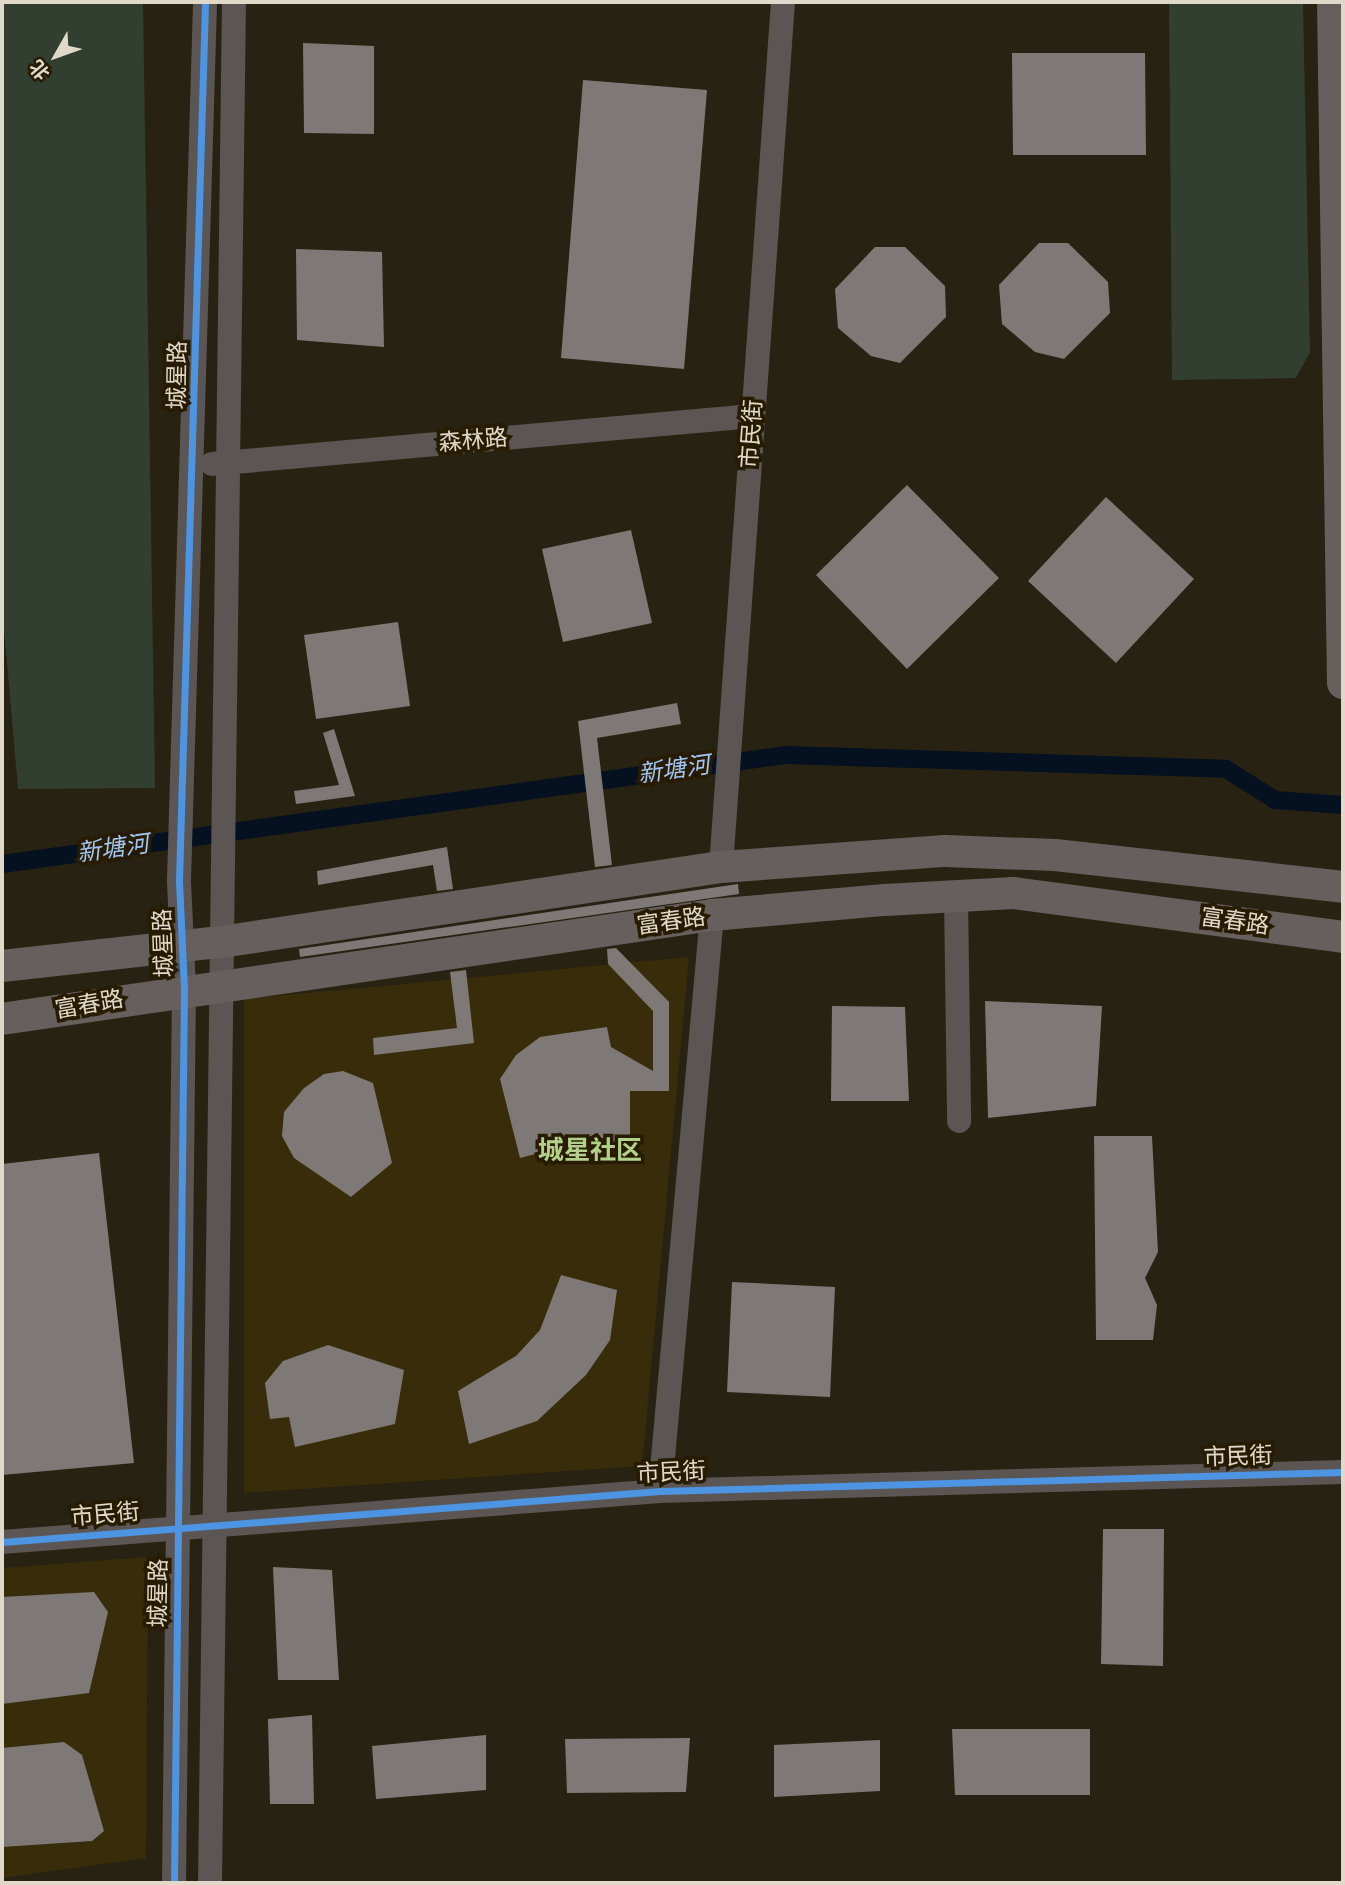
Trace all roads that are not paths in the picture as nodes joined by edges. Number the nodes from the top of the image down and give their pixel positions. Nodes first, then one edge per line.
1 (205, 2) edge
2 (234, 2) edge
3 (783, 2) edge
4 (1333, 2) edge
5 (753, 416) junction
6 (226, 462) junction
7 (194, 466) junction
8 (1343, 683) edge
9 (721, 867) junction
10 (1343, 887) edge
11 (956, 896) junction
12 (712, 915) junction
13 (1343, 937) edge
14 (221, 942) junction
15 (183, 944) junction
16 (2, 966) edge
17 (223, 984) junction
18 (184, 988) junction
19 (2, 1019) edge
20 (959, 1121) dead end
21 (1343, 1472) edge
22 (660, 1491) junction
23 (217, 1525) junction
24 (178, 1528) junction
25 (2, 1542) edge
26 (174, 1883) edge
27 (210, 1883) edge

1 - 7 street, 城星路
2 - 6 street
3 - 5 street, 市民街
4 - 8 main road
5 - 6 street, 森林路
5 - 9 street, 市民街
6 - 7 street, 森林路
6 - 14 street
7 - 15 street, 城星路
9 - 10 main road, 富春路
9 - 14 main road, 富春路
11 - 12 main road, 富春路
11 - 13 main road, 富春路
11 - 20 street
12 - 17 main road, 富春路
12 - 22 street, 市民街
14 - 15 main road, 富春路
14 - 17 street
15 - 16 main road, 富春路
15 - 18 street, 城星路
17 - 18 main road, 富春路
17 - 23 street
18 - 19 main road, 富春路
18 - 24 street, 城星路
21 - 22 street, 市民街
22 - 23 street, 市民街
23 - 24 street, 市民街
23 - 27 street
24 - 25 street, 市民街
24 - 26 street, 城星路

